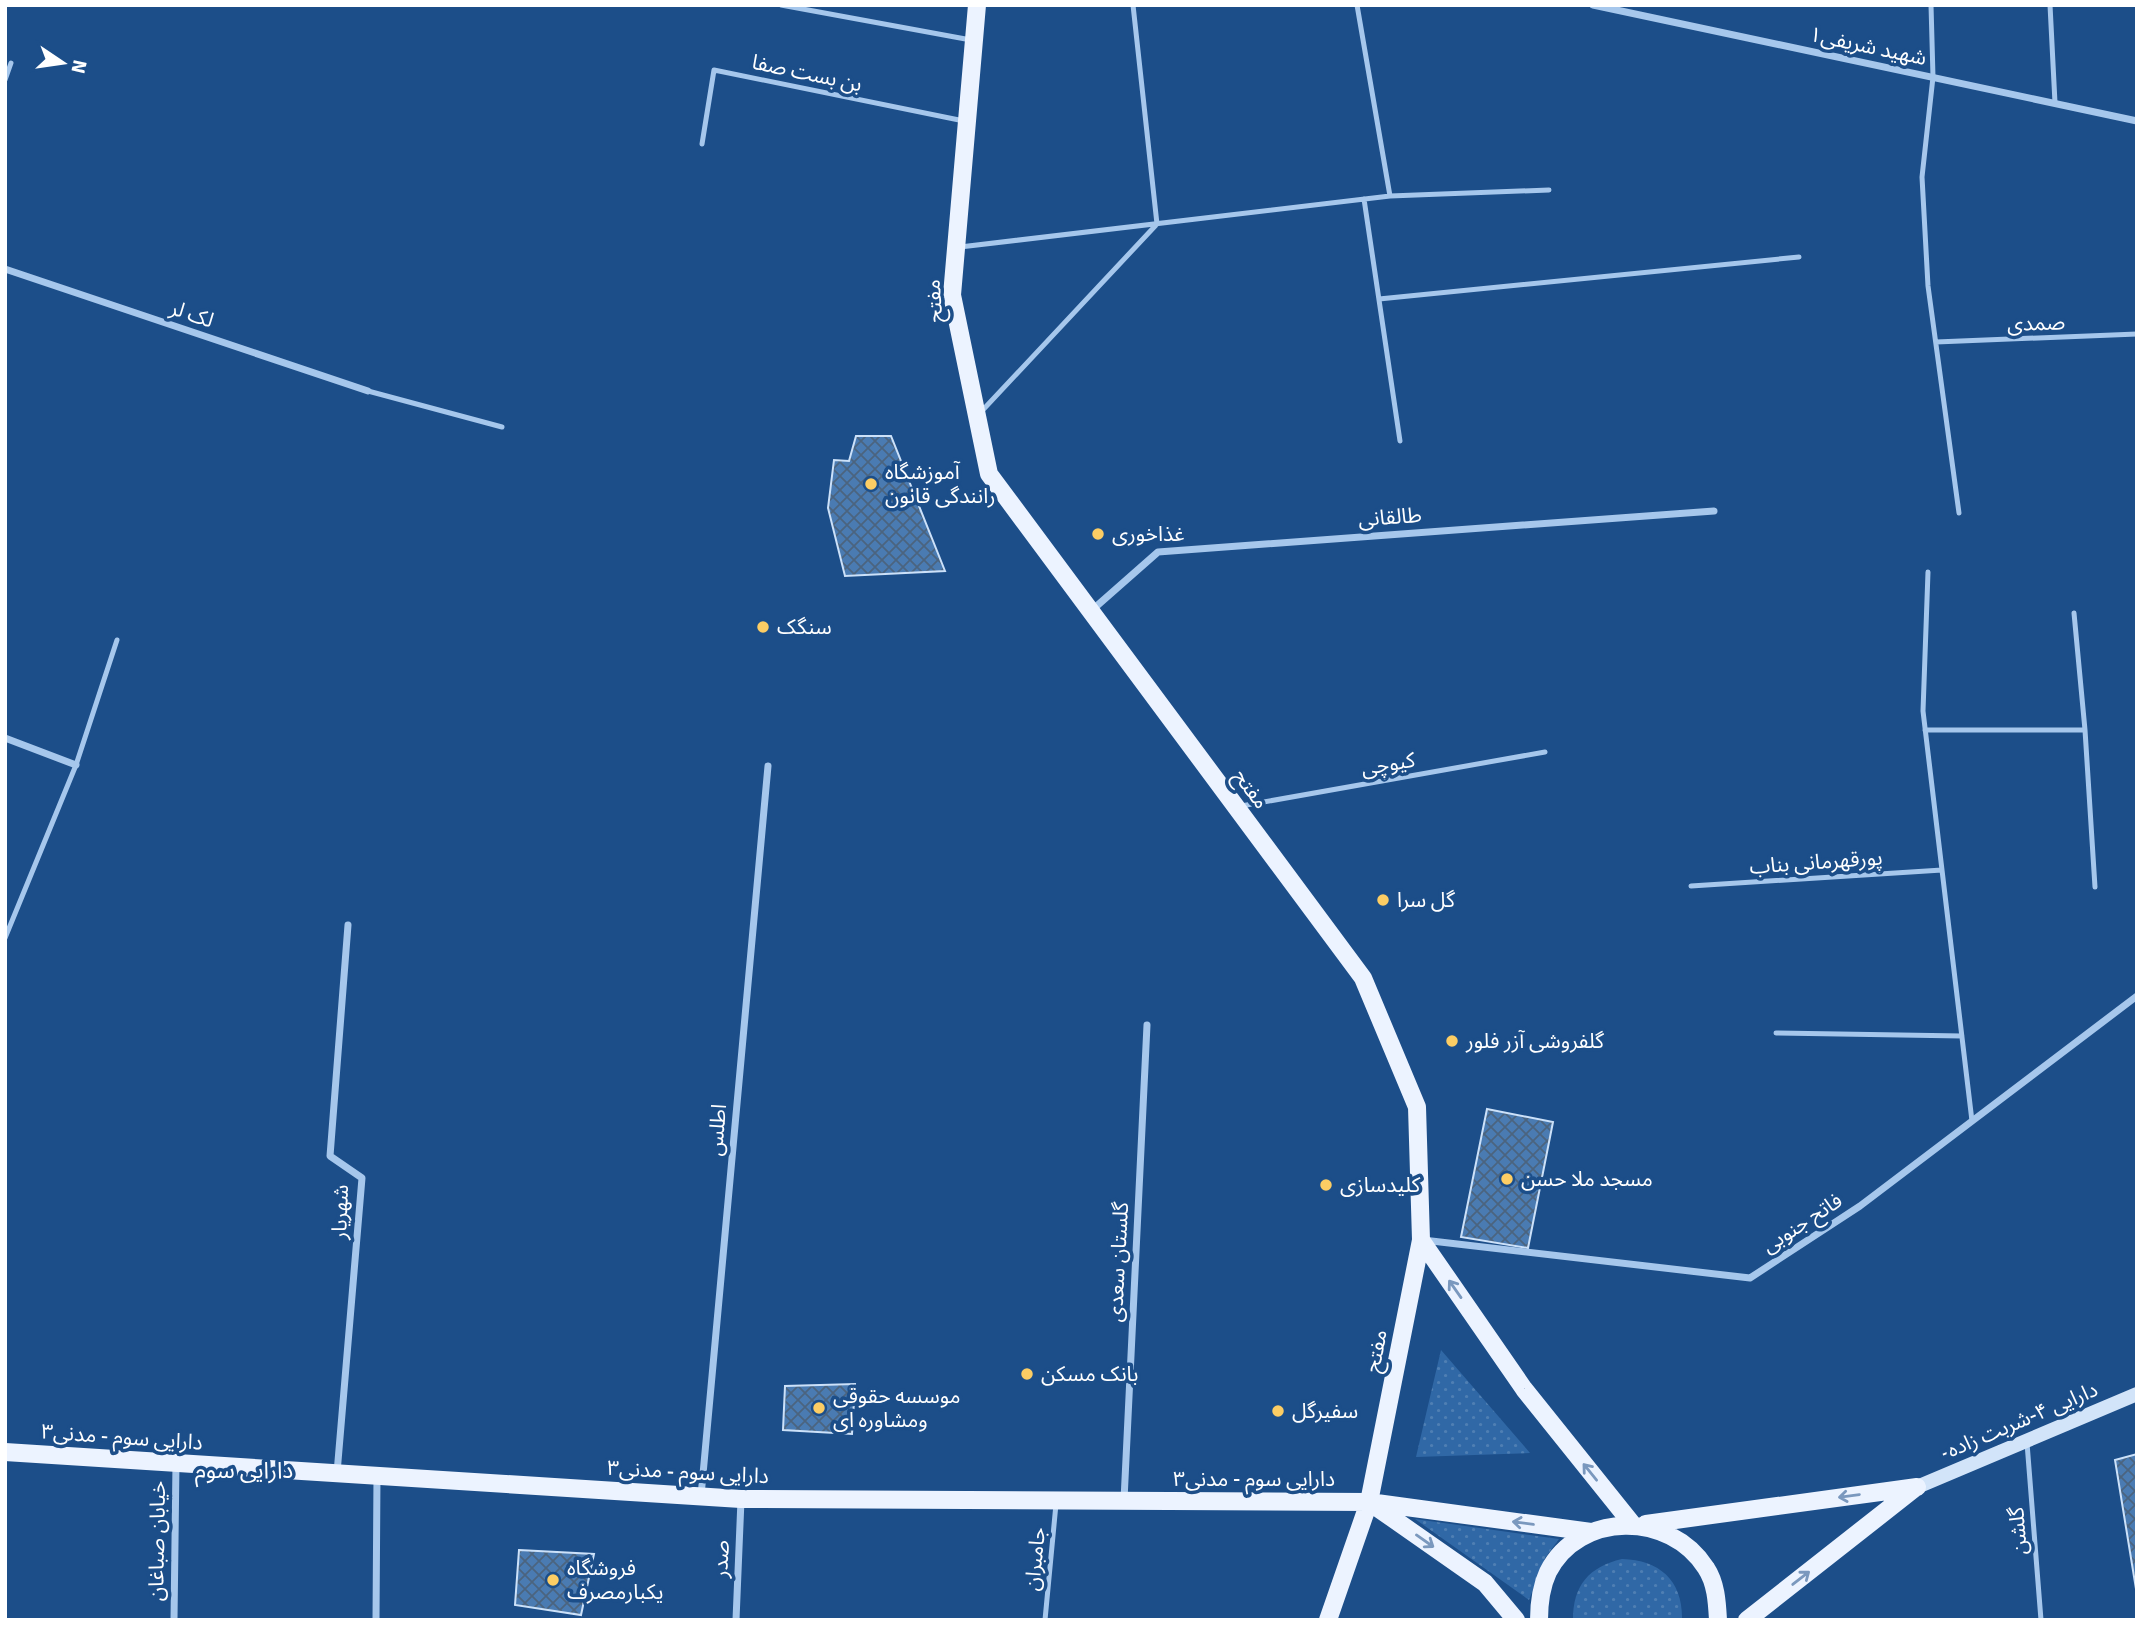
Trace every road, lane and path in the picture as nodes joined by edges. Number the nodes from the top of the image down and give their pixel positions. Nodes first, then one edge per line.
1 (781, 5) edge
2 (977, 5) edge
3 (1133, 5) edge
4 (1357, 5) edge
5 (1592, 5) edge
6 (1931, 5) edge
7 (2050, 5) edge
8 (974, 41) junction
9 (11, 63) dead end
10 (1933, 77) junction
11 (5, 80) edge
12 (2055, 103) junction
13 (2137, 121) edge
14 (967, 122) junction
15 (702, 144) dead end
16 (1549, 190) dead end
17 (1390, 196) junction
18 (1364, 199) junction
19 (1157, 224) junction
20 (956, 247) junction
21 (1799, 257) dead end
22 (5, 269) edge
23 (1379, 299) junction
24 (2137, 334) edge
25 (1936, 342) junction
26 (368, 391) joint
27 (977, 416) junction
28 (502, 427) dead end
29 (1400, 441) dead end
30 (1714, 511) dead end
31 (1959, 513) dead end
32 (1928, 572) dead end
33 (1091, 612) junction
34 (2074, 613) dead end
35 (117, 640) dead end
36 (1925, 730) junction
37 (2085, 730) junction
38 (5, 738) edge
39 (1545, 752) dead end
40 (76, 765) junction
41 (768, 766) dead end
42 (1236, 807) junction
43 (1942, 870) junction
44 (1691, 886) dead end
45 (2095, 887) dead end
46 (348, 925) dead end
47 (5, 938) edge
48 (2137, 996) edge
49 (1147, 1025) dead end
50 (1776, 1033) dead end
51 (1962, 1036) junction
52 (1972, 1121) junction
53 (1422, 1240) junction
54 (2137, 1394) edge
55 (2027, 1440) junction
56 (5, 1452) edge
57 (176, 1463) junction
58 (337, 1473) junction
59 (377, 1476) junction
60 (1917, 1487) junction
61 (701, 1496) junction
62 (741, 1499) junction
63 (1056, 1500) junction
64 (1124, 1501) junction
65 (1369, 1502) junction
66 (1637, 1525) junction
67 (1591, 1532) junction
68 (174, 1620) edge
69 (376, 1620) edge
70 (736, 1620) edge
71 (1045, 1620) edge
72 (1328, 1620) edge
73 (1516, 1620) edge
74 (1539, 1620) edge
75 (1718, 1620) edge
76 (1747, 1620) edge
77 (2041, 1620) edge

1 - 8 lane
2 - 8 main road, مفتح
3 - 19 lane
4 - 17 lane
5 - 10 street, شهید شریفی۱
6 - 10 lane
7 - 12 lane
8 - 14 main road, مفتح
9 - 11 lane
10 - 12 street, شهید شریفی۱
10 - 25 lane
12 - 13 street, شهید شریفی۱
14 - 15 lane, بن بست صفا
14 - 20 main road, مفتح
16 - 17 lane
17 - 18 lane
18 - 19 lane
18 - 23 lane
19 - 20 lane
19 - 27 lane
20 - 27 main road, مفتح
21 - 23 lane
22 - 26 street, لک لر
23 - 29 lane
24 - 25 lane, صمدی
25 - 31 lane
26 - 28 lane
27 - 33 main road, مفتح
30 - 33 street, طالقانی
32 - 36 lane
33 - 42 main road, مفتح
34 - 37 lane
35 - 40 lane
36 - 37 lane
36 - 43 lane
37 - 45 lane
38 - 40 street
39 - 42 lane, کیوچی
40 - 47 lane
41 - 61 street, اطلس
42 - 53 main road, مفتح
43 - 44 lane, پورقهرمانی بناب
43 - 51 lane
46 - 58 street, شهریار
48 - 52 street, فاتح جنوبی
49 - 64 street, گلستان سعدی
50 - 51 lane
51 - 52 lane
52 - 53 street, فاتح جنوبی
53 - 65 main road, مفتح
66 -> 53 main road
54 - 55 main road, -دارایی ۴-شربت زاده
55 - 60 main road, -دارایی ۴-شربت زاده
55 - 77 lane, گلشن
56 - 57 main road, دارایی سوم - مدنی۳
57 - 58 main road, دارایی سوم - مدنی۳
57 - 68 street, خیابان صباغان
58 - 59 main road, دارایی سوم - مدنی۳
59 - 61 main road, دارایی سوم - مدنی۳
59 - 69 street
60 -> 66 main road
76 -> 60 main road
61 - 62 main road, دارایی سوم - مدنی۳
62 - 63 main road, دارایی سوم - مدنی۳
62 - 70 street, صدر
63 - 64 main road, دارایی سوم - مدنی۳
63 - 71 lane, جامبران
64 - 65 main road, دارایی سوم - مدنی۳
67 -> 65 main road, دارایی سوم - مدنی۳
65 - 72 main road, مفتح
65 -> 73 main road
66 - 67 main road
66 - 75 main road
67 - 74 main road

